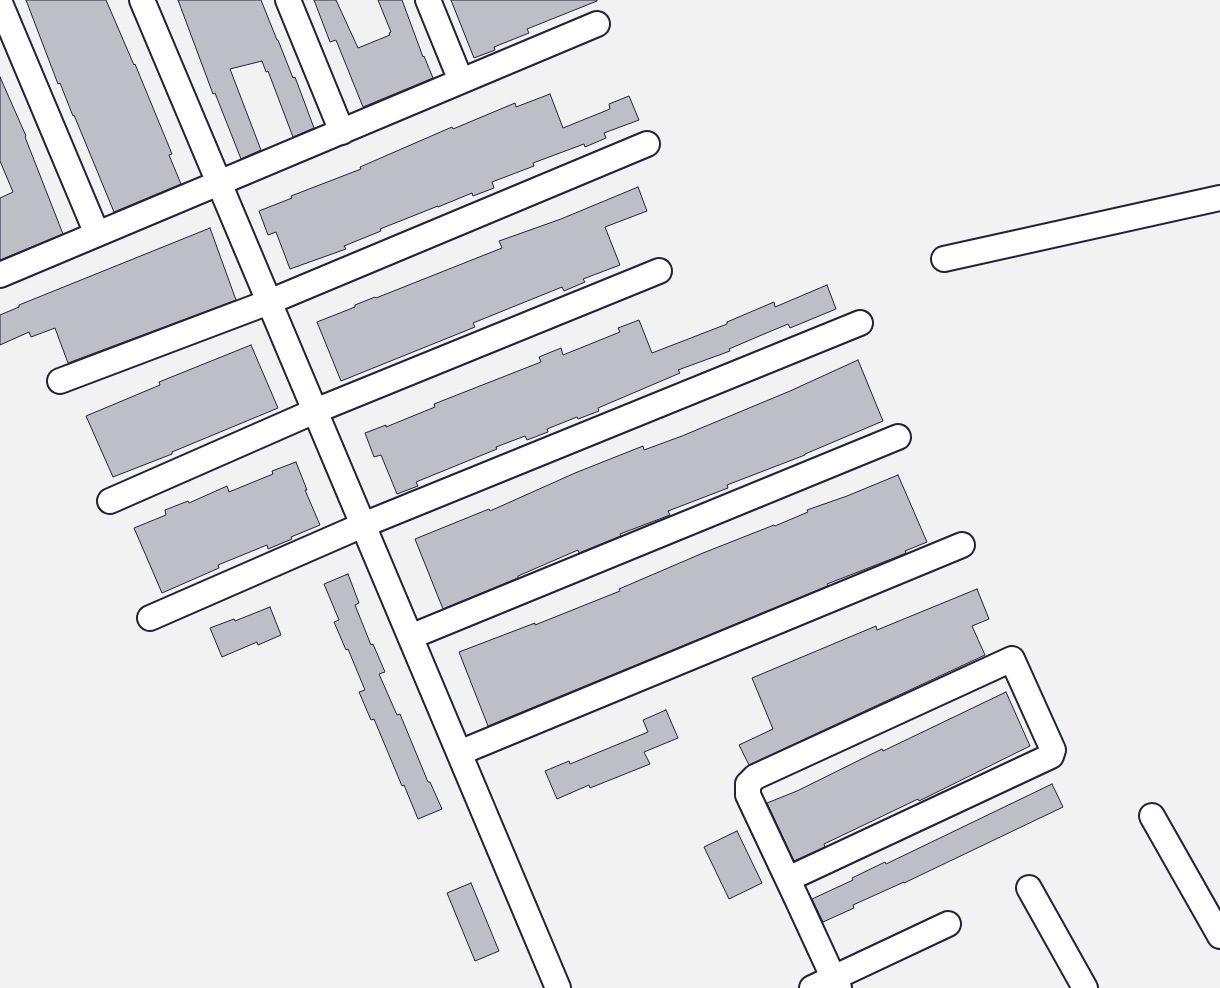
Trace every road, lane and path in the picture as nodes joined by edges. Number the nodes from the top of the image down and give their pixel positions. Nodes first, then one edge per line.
1 (142, 0) edge
2 (288, 0) edge
3 (428, 0) edge
4 (0, 3) edge
5 (597, 24) dead end
6 (462, 81) junction
7 (342, 132) junction
8 (647, 144) dead end
9 (219, 184) junction
10 (1220, 198) edge
11 (98, 234) junction
12 (944, 259) dead end
13 (659, 271) dead end
14 (0, 275) edge
15 (269, 302) junction
16 (860, 323) dead end
17 (60, 381) dead end
18 (315, 411) junction
19 (898, 436) dead end
20 (110, 501) dead end
21 (363, 525) junction
22 (962, 544) dead end
23 (150, 618) dead end
24 (410, 637) junction
25 (459, 753) junction
26 (1152, 816) dead end
27 (788, 880) junction
28 (1029, 888) dead end
29 (948, 924) dead end
30 (1220, 936) edge
31 (836, 983) edge
32 (558, 988) edge
33 (812, 988) edge
34 (1085, 988) edge

1 - 9 street
2 - 7 street
3 - 6 street
4 - 11 street
5 - 6 street
6 - 7 street
7 - 9 street
8 - 15 street
9 - 11 street
9 - 15 street
10 - 12 street
11 - 14 street
13 - 18 street
15 - 17 street
15 - 18 street
16 - 21 street
18 - 20 street
18 - 21 street
19 - 24 street
21 - 23 street
21 - 24 street
22 - 25 street
24 - 25 street
25 - 32 street
26 - 30 street
27 - 27 street
27 - 31 street
28 - 34 street
29 - 31 street
31 - 33 street

